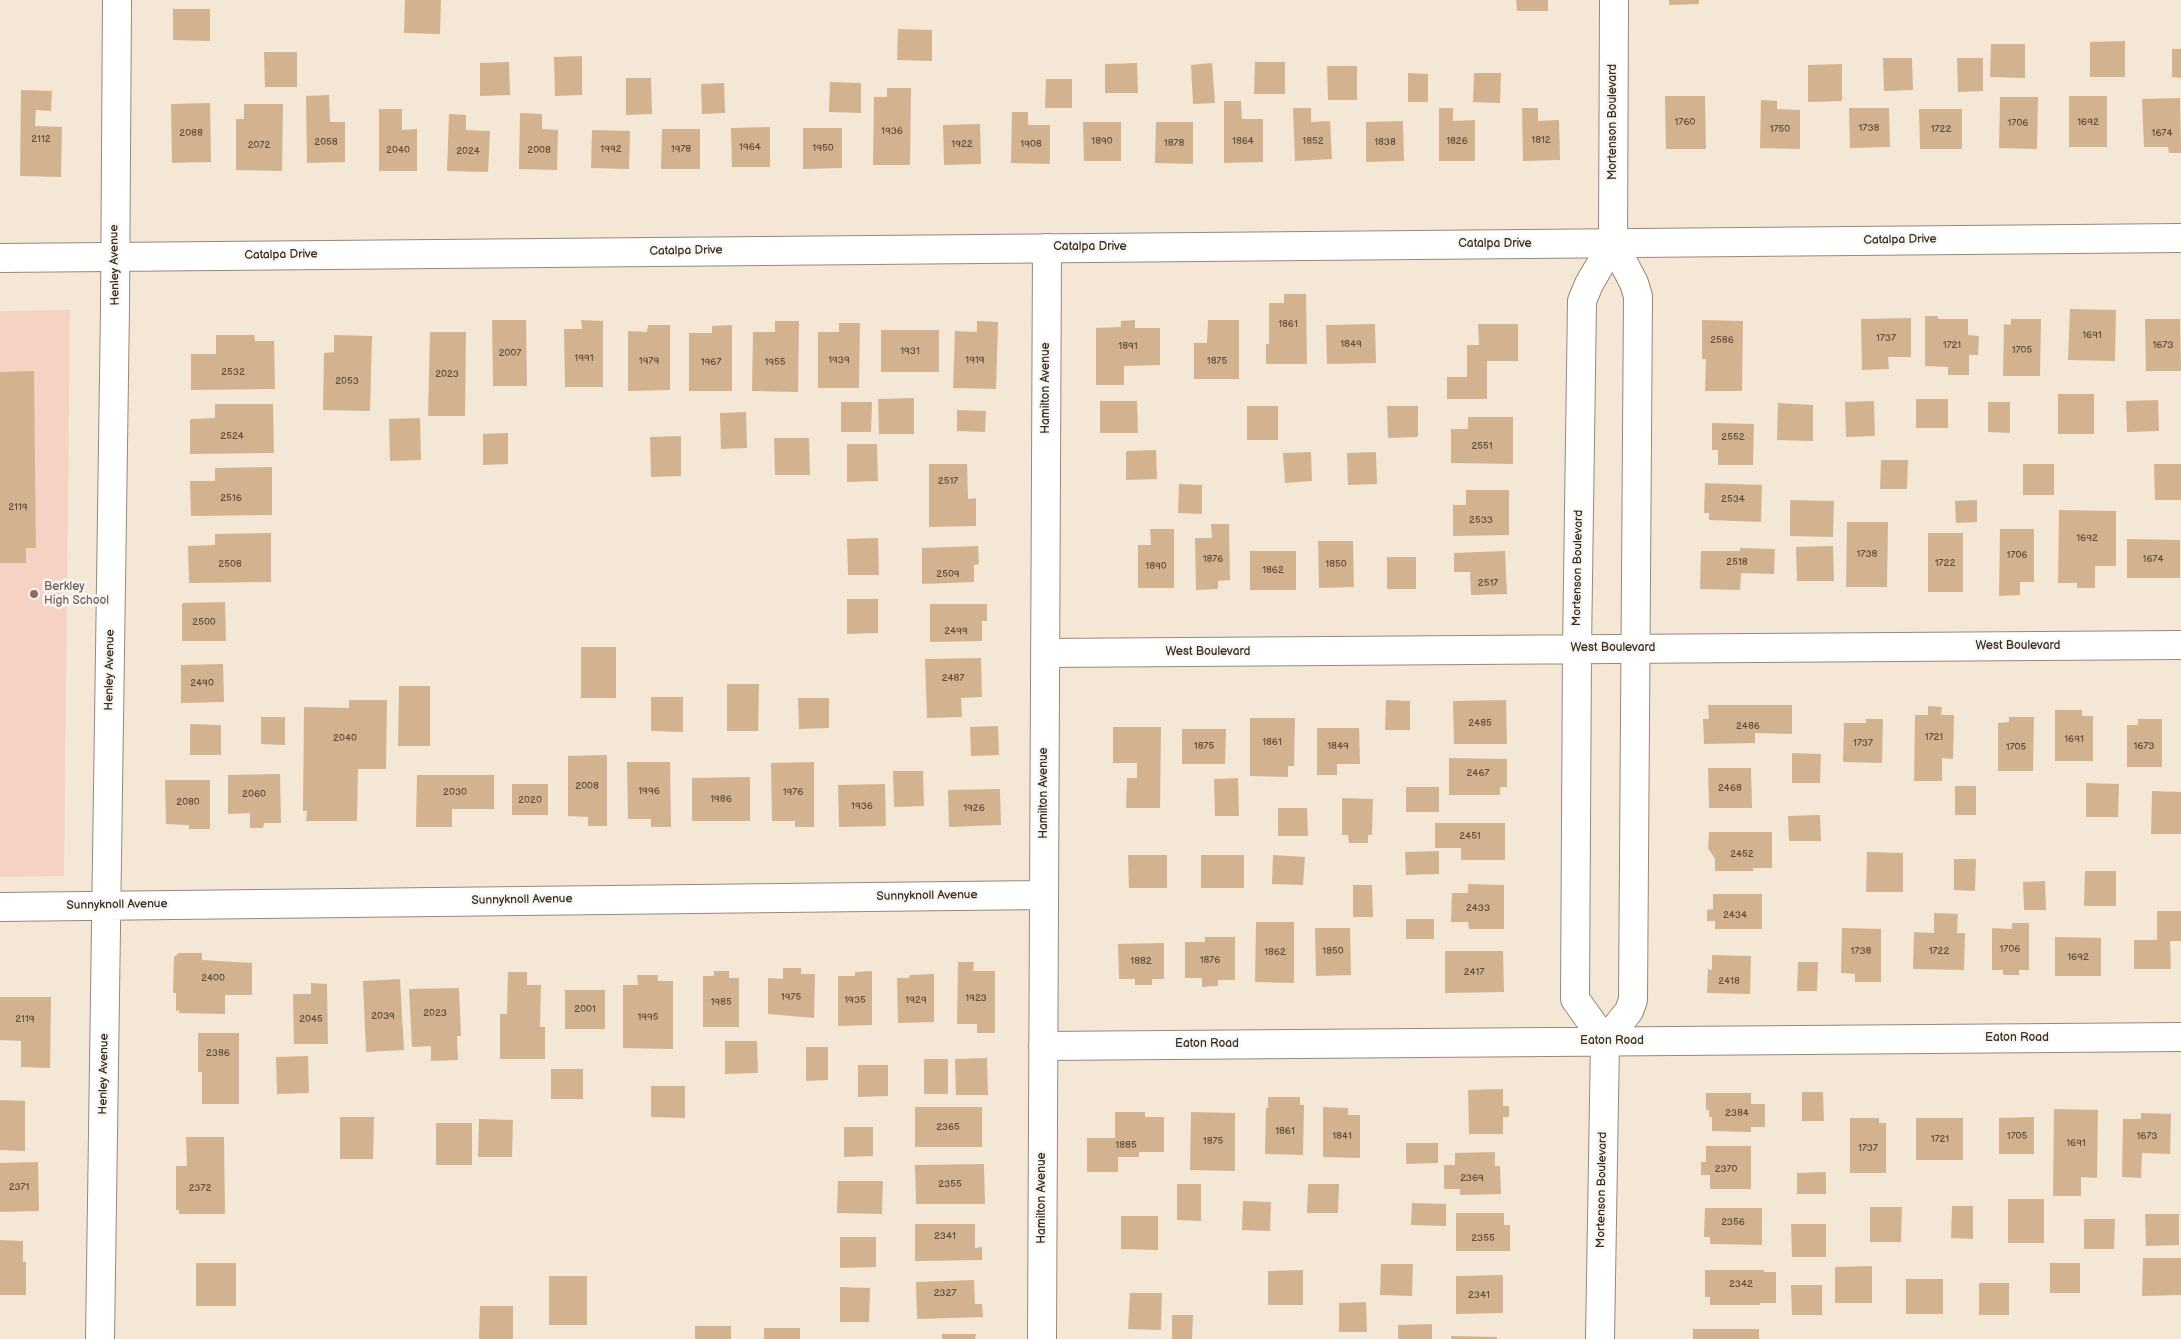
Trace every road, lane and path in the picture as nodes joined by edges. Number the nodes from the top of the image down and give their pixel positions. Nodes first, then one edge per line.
1 (117, 0) edge
2 (1614, 0) edge
3 (2181, 238) edge
4 (1613, 243) junction
5 (1047, 248) junction
6 (115, 257) junction
7 (0, 258) edge
8 (2181, 645) edge
9 (1635, 648) junction
10 (1577, 649) junction
11 (1045, 653) junction
12 (1043, 895) junction
13 (105, 905) junction
14 (0, 907) edge
15 (2181, 1037) edge
16 (1605, 1041) junction
17 (1043, 1046) junction
18 (100, 1339) edge
19 (1042, 1339) edge
20 (1600, 1339) edge

1 - 6 street, Henley Avenue
2 - 4 street, Mortenson Boulevard
3 - 4 street, Catalpa Drive
4 - 5 street, Catalpa Drive
4 - 9 street, Mortenson Boulevard
4 - 10 street, Mortenson Boulevard
5 - 6 street, Catalpa Drive
5 - 11 street, Hamilton Avenue
6 - 7 street, Catalpa Drive
6 - 13 street, Henley Avenue
8 - 9 street, West Boulevard
9 - 10 street, West Boulevard
9 - 16 street, Mortenson Boulevard
10 - 11 street, West Boulevard
10 - 16 street, Mortenson Boulevard
11 - 12 street, Hamilton Avenue
12 - 13 street, Sunnyknoll Avenue
12 - 17 street, Hamilton Avenue
13 - 14 street, Sunnyknoll Avenue
13 - 18 street, Henley Avenue
15 - 16 street, Eaton Road
16 - 17 street, Eaton Road
16 - 20 street, Mortenson Boulevard
17 - 19 street, Hamilton Avenue

